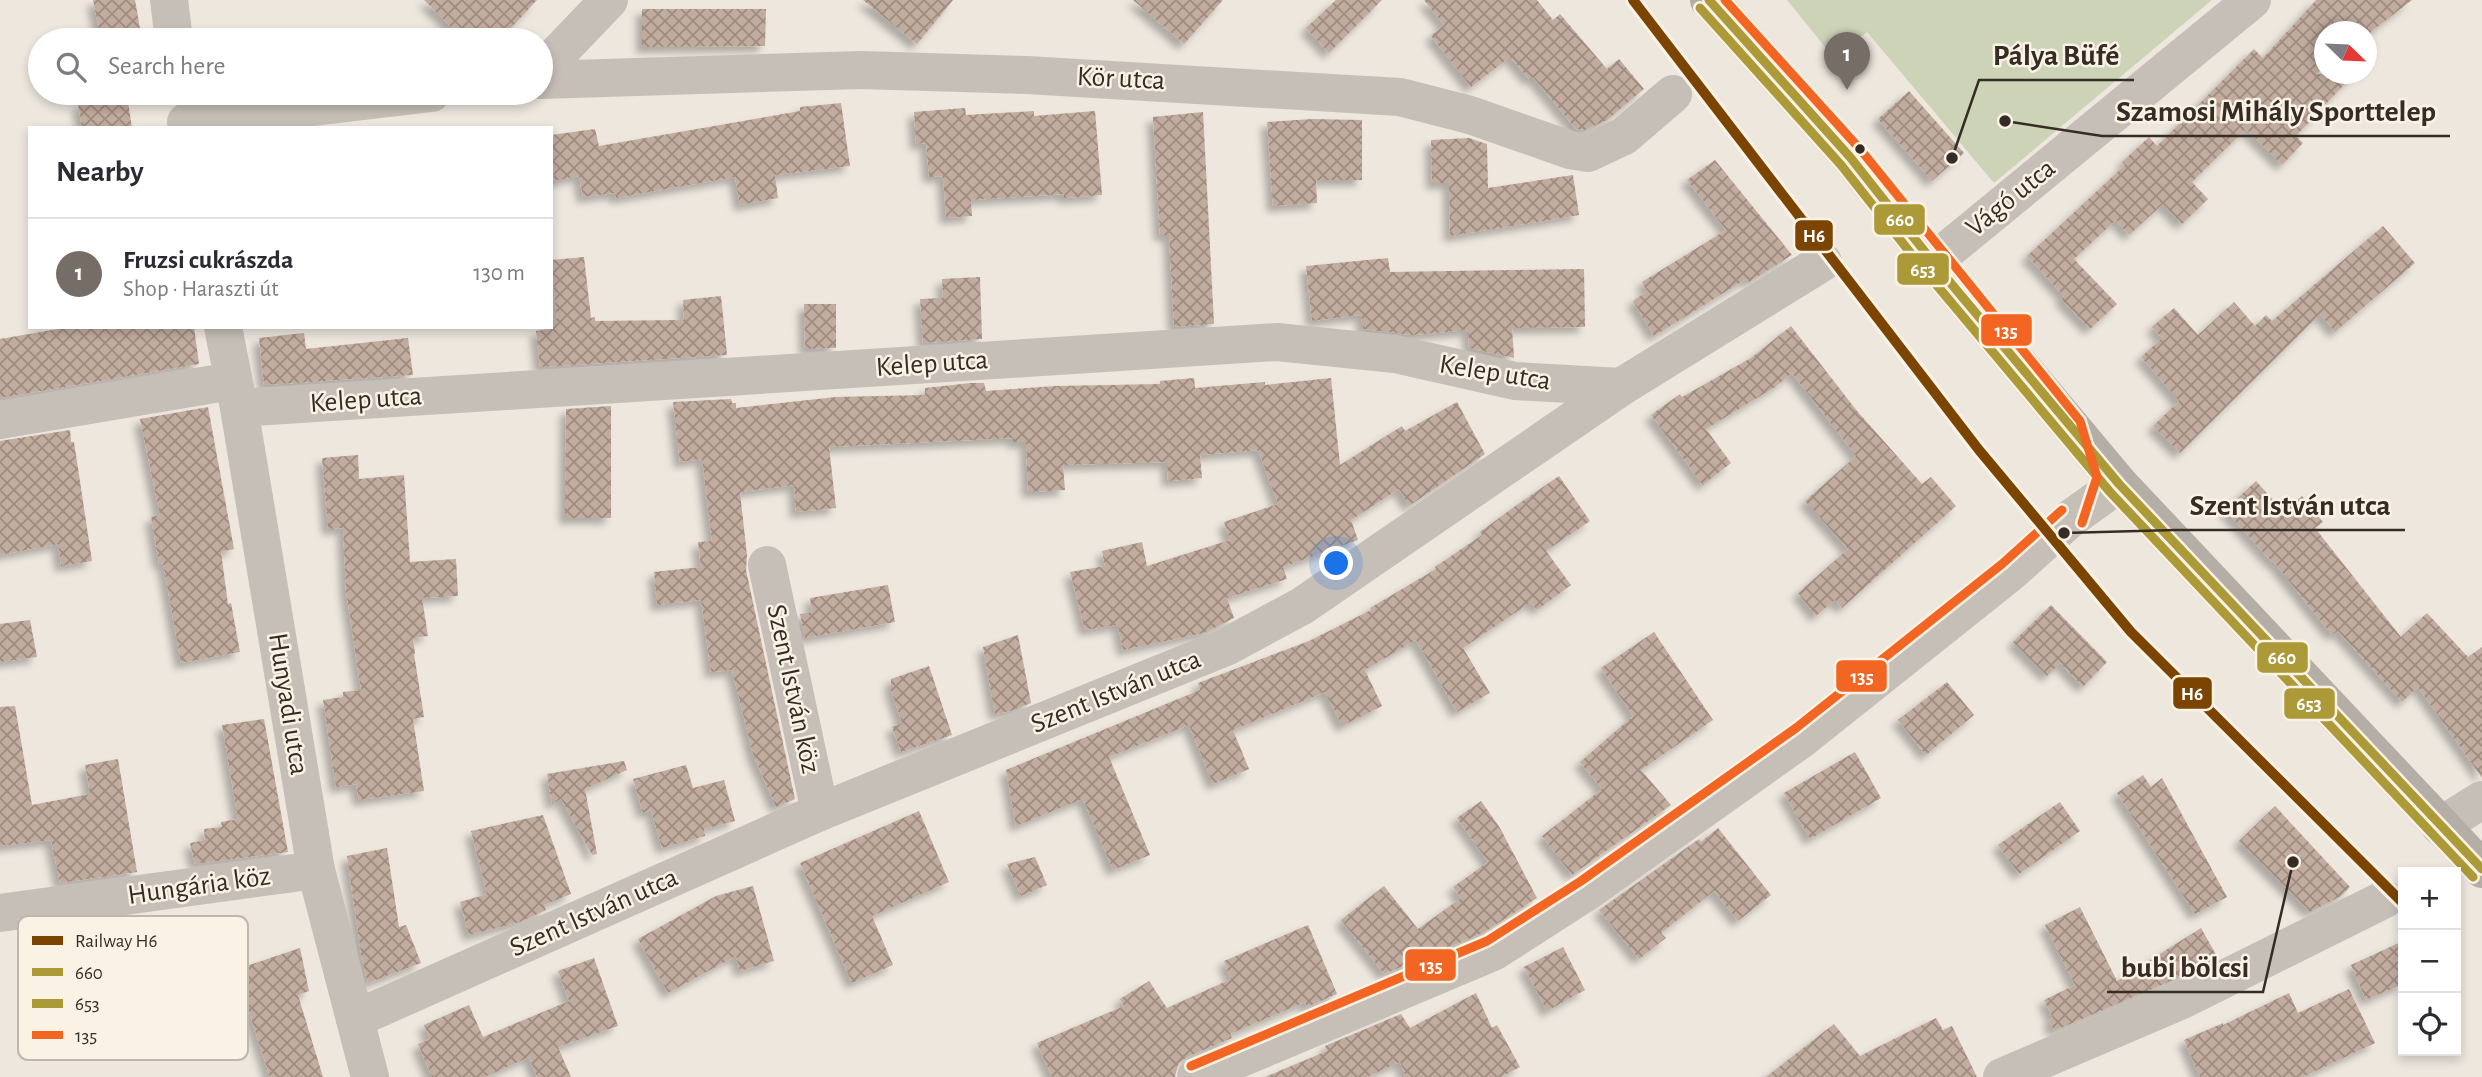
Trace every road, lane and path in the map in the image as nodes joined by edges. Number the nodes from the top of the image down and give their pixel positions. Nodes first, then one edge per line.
1 (169, 0) edge
2 (609, 0) edge
3 (1709, 0) edge
4 (2252, 0) edge
5 (172, 28) edge
6 (553, 58) edge
7 (553, 80) edge
8 (1673, 94) dead end
9 (291, 105) edge
10 (185, 114) edge
11 (1823, 262) dead end
12 (1933, 262) junction
13 (223, 329) edge
14 (1621, 387) junction
15 (235, 395) junction
16 (0, 420) edge
17 (2070, 428) junction
18 (2119, 484) junction
19 (2070, 519) junction
20 (767, 565) dead end
21 (2482, 800) edge
22 (820, 812) junction
23 (2440, 826) junction
24 (2482, 869) edge
25 (316, 870) junction
26 (2385, 899) dead end
27 (0, 913) edge
28 (355, 1019) junction
29 (370, 1077) edge
30 (1196, 1077) edge
31 (2002, 1077) edge

1 - 5 street
2 - 6 street
3 - 12 main road
4 - 12 street, Vágó utca
7 - 8 street, Kör utca
9 - 10 street
11 - 14 street, Szent István utca
12 - 17 main road
13 - 15 street, Hunyadi utca
14 - 15 street, Kelep utca
14 - 22 street, Szent István utca
15 - 16 street, Kelep utca
15 - 25 street, Hunyadi utca
17 - 18 main road
17 - 19 street
18 - 19 street
18 - 23 main road
19 - 30 street
20 - 22 street, Szent István köz
21 - 23 street
22 - 28 street, Szent István utca
23 - 24 main road
25 - 27 street, Hungária köz
25 - 28 street, Hunyadi utca
26 - 31 street
28 - 29 street, Hunyadi utca

